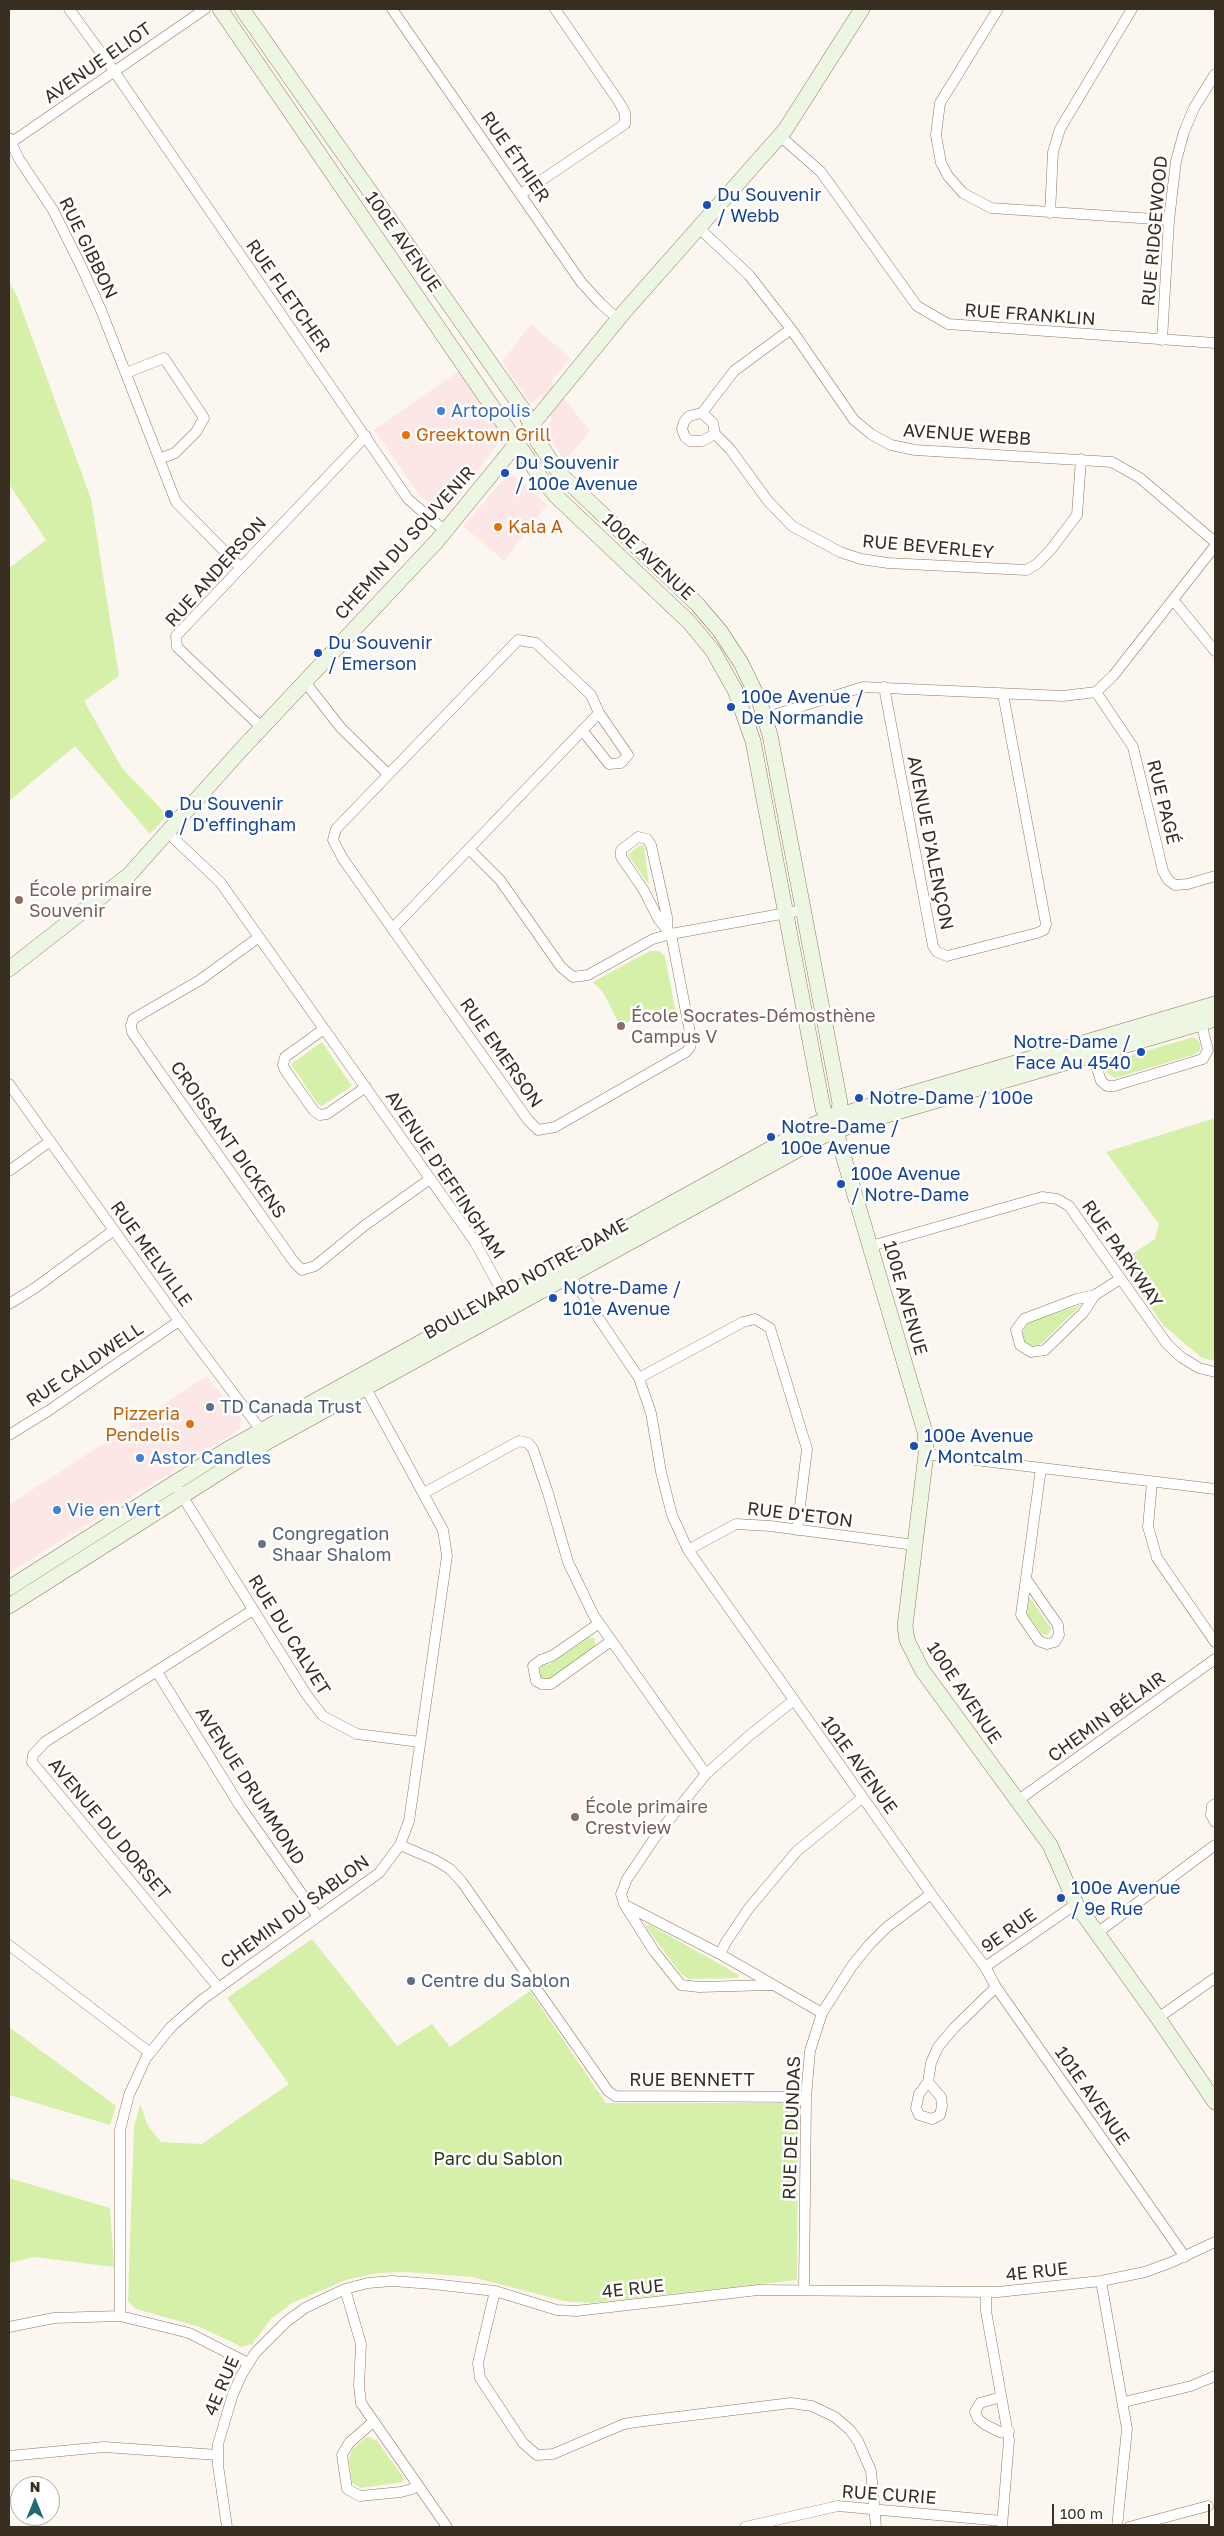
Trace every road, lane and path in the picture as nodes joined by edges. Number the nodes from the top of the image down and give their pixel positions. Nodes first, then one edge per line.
1 (69, 9) edge
2 (205, 9) edge
3 (220, 9) edge
4 (242, 9) edge
5 (392, 9) edge
6 (556, 9) edge
7 (862, 9) edge
8 (998, 9) edge
9 (1132, 9) edge
10 (114, 72) junction
11 (1215, 74) edge
12 (780, 136) junction
13 (10, 142) edge
14 (521, 194) junction
15 (1050, 213) junction
16 (1169, 220) junction
17 (700, 229) junction
18 (618, 319) junction
19 (791, 329) junction
20 (1162, 340) junction
21 (1215, 343) edge
22 (126, 373) junction
23 (702, 413) junction
24 (531, 425) junction
25 (716, 434) junction
26 (366, 436) junction
27 (517, 442) junction
28 (159, 459) junction
29 (1081, 459) junction
30 (445, 531) junction
31 (1215, 542) edge
32 (1215, 546) edge
33 (240, 567) junction
34 (1174, 600) junction
35 (1215, 651) edge
36 (305, 682) junction
37 (884, 687) junction
38 (1096, 692) junction
39 (1003, 694) junction
40 (600, 713) junction
41 (765, 717) junction
42 (748, 723) junction
43 (262, 728) junction
44 (582, 730) junction
45 (388, 774) junction
46 (167, 832) junction
47 (470, 850) junction
48 (1215, 876) edge
49 (803, 910) junction
50 (786, 913) junction
51 (394, 927) junction
52 (669, 930) junction
53 (259, 937) junction
54 (9, 969) edge
55 (1215, 1004) edge
56 (1208, 1021) edge
57 (324, 1029) junction
58 (1091, 1048) junction
59 (9, 1084) edge
60 (366, 1087) junction
61 (834, 1122) junction
62 (49, 1142) junction
63 (9, 1171) edge
64 (430, 1179) junction
65 (114, 1230) junction
66 (871, 1246) junction
67 (566, 1270) junction
68 (1120, 1279) junction
69 (1095, 1295) junction
70 (508, 1302) junction
71 (9, 1304) edge
72 (179, 1321) junction
73 (1215, 1372) edge
74 (639, 1378) junction
75 (363, 1383) junction
76 (9, 1435) edge
77 (265, 1436) junction
78 (926, 1454) junction
79 (1041, 1468) junction
80 (1152, 1482) junction
81 (1215, 1489) edge
82 (178, 1490) junction
83 (424, 1493) junction
84 (797, 1530) junction
85 (915, 1545) junction
86 (688, 1550) junction
87 (1026, 1579) junction
88 (9, 1588) edge
89 (9, 1606) edge
90 (253, 1610) junction
91 (598, 1624) junction
92 (611, 1641) junction
93 (1215, 1642) edge
94 (1215, 1659) edge
95 (157, 1672) junction
96 (793, 1701) junction
97 (420, 1742) junction
98 (706, 1774) junction
99 (862, 1798) junction
100 (1017, 1801) junction
101 (1215, 1804) edge
102 (1215, 1822) edge
103 (400, 1845) junction
104 (1215, 1845) edge
105 (931, 1894) junction
106 (624, 1904) junction
107 (1076, 1904) junction
108 (318, 1917) junction
109 (1097, 1933) junction
110 (9, 1946) edge
111 (720, 1954) junction
112 (985, 1967) junction
113 (1215, 1978) edge
114 (772, 1985) junction
115 (218, 1987) junction
116 (996, 1987) junction
117 (822, 2013) junction
118 (1158, 2018) junction
119 (149, 2052) junction
120 (928, 2082) dead end
121 (806, 2097) junction
122 (1215, 2102) edge
123 (1215, 2242) edge
124 (1185, 2257) junction
125 (1101, 2281) junction
126 (345, 2289) junction
127 (804, 2289) junction
128 (495, 2291) junction
129 (986, 2292) junction
130 (120, 2316) junction
131 (9, 2327) edge
132 (248, 2363) junction
133 (1215, 2376) edge
134 (1001, 2397) junction
135 (1124, 2402) junction
136 (373, 2422) junction
137 (1009, 2431) junction
138 (218, 2455) junction
139 (9, 2456) edge
140 (417, 2484) junction
141 (1208, 2506) dead end
142 (875, 2509) junction
143 (1002, 2524) edge
144 (227, 2527) edge
145 (447, 2527) edge
146 (745, 2527) edge
147 (876, 2527) edge
148 (1118, 2527) edge
149 (1129, 2527) edge

1 - 10 street, RUE FLETCHER
2 - 10 street, AVENUE ELIOT
3 - 27 street, 100E AVENUE
4 - 24 street, 100E AVENUE
5 - 14 street, RUE ÉTHIER
6 - 14 street
7 - 12 street, CHEMIN DU SOUVENIR
8 - 15 street
9 - 15 street
10 - 13 street, AVENUE ELIOT
10 - 26 street, RUE FLETCHER
11 - 16 street, RUE RIDGEWOOD
12 - 17 street, CHEMIN DU SOUVENIR
12 - 20 street, RUE FRANKLIN
13 - 22 street, RUE GIBBON
14 - 18 street, RUE ÉTHIER
15 - 16 street
16 - 20 street, RUE RIDGEWOOD
17 - 18 street, CHEMIN DU SOUVENIR
17 - 19 street, AVENUE WEBB
18 - 24 street, CHEMIN DU SOUVENIR
19 - 23 street
19 - 29 street, AVENUE WEBB
20 - 21 street, RUE FRANKLIN
22 - 28 street, RUE GIBBON
22 - 28 street
23 - 25 street, RUE BEVERLEY
23 - 25 street
24 - 27 street, CHEMIN DU SOUVENIR
24 - 41 street, 100E AVENUE
25 - 29 street, RUE BEVERLEY
26 - 30 street, RUE FLETCHER
26 - 33 street, RUE ANDERSON
27 - 30 street, CHEMIN DU SOUVENIR
27 - 42 street, 100E AVENUE
28 - 33 street, RUE GIBBON
29 - 31 street, AVENUE WEBB
30 - 36 street, CHEMIN DU SOUVENIR
32 - 34 street
33 - 43 street, RUE ANDERSON
34 - 35 street
34 - 38 street
36 - 43 street, CHEMIN DU SOUVENIR
36 - 45 street
37 - 39 street
37 - 39 street, AVENUE D'ALENÇON
37 - 41 street
38 - 39 street
38 - 48 street, RUE PAGÉ
40 - 44 street
40 - 44 street, RUE EMERSON
40 - 45 street, RUE EMERSON
41 - 42 street
41 - 49 street, 100E AVENUE
42 - 50 street, 100E AVENUE
43 - 46 street, CHEMIN DU SOUVENIR
44 - 47 street
45 - 51 street, RUE EMERSON
46 - 53 street, AVENUE D'EFFINGHAM
46 - 54 street, CHEMIN DU SOUVENIR
47 - 51 street
47 - 52 street
49 - 50 street
49 - 61 street, 100E AVENUE
50 - 52 street
50 - 61 street, 100E AVENUE
51 - 52 street, RUE EMERSON
52 - 52 street
53 - 57 street, AVENUE D'EFFINGHAM
53 - 64 street, CROISSANT DICKENS
55 - 58 street, BOULEVARD NOTRE-DAME
56 - 58 street, BOULEVARD NOTRE-DAME
56 - 58 street, BOULEVARD NOTRE-DAME
57 - 60 street, AVENUE D'EFFINGHAM
57 - 60 street, AVENUE D'EFFINGHAM
58 - 61 street, BOULEVARD NOTRE-DAME
59 - 62 street, RUE MELVILLE
60 - 64 street, AVENUE D'EFFINGHAM
61 - 66 street, 100E AVENUE
61 - 67 street, BOULEVARD NOTRE-DAME
62 - 63 street
62 - 65 street, RUE MELVILLE
64 - 70 street, AVENUE D'EFFINGHAM
65 - 71 street
65 - 72 street, RUE MELVILLE
66 - 68 street, RUE PARKWAY
66 - 78 street, 100E AVENUE
67 - 70 street, BOULEVARD NOTRE-DAME
67 - 74 street, 101E AVENUE
68 - 69 street
68 - 73 street, RUE PARKWAY
69 - 69 street
70 - 75 street, BOULEVARD NOTRE-DAME
72 - 76 street, RUE CALDWELL
72 - 77 street, RUE MELVILLE
74 - 84 street
74 - 86 street, 101E AVENUE
75 - 77 street, BOULEVARD NOTRE-DAME
75 - 83 street, CHEMIN DU SABLON
77 - 82 street, BOULEVARD NOTRE-DAME
78 - 79 street
78 - 85 street, 100E AVENUE
79 - 80 street
79 - 87 street
80 - 81 street
80 - 93 street
82 - 88 street, BOULEVARD NOTRE-DAME
82 - 89 street, BOULEVARD NOTRE-DAME
82 - 90 street, RUE DU CALVET
83 - 91 street
83 - 97 street, CHEMIN DU SABLON
84 - 85 street, RUE D'ETON
84 - 86 street, RUE D'ETON
85 - 100 street, 100E AVENUE
86 - 96 street, 101E AVENUE
87 - 87 street
90 - 95 street, AVENUE DU DORSET
90 - 97 street, RUE DU CALVET
91 - 92 street
91 - 92 street
92 - 98 street
94 - 100 street, CHEMIN BÉLAIR
95 - 108 street, AVENUE DRUMMOND
95 - 115 street, AVENUE DU DORSET
96 - 98 street
96 - 99 street, 101E AVENUE
97 - 103 street, CHEMIN DU SABLON
98 - 106 street
99 - 105 street, 101E AVENUE
99 - 111 street
100 - 107 street, 100E AVENUE
101 - 102 street
103 - 108 street, CHEMIN DU SABLON
103 - 121 street, RUE BENNETT
104 - 109 street
105 - 112 street, 101E AVENUE
105 - 117 street, RUE DE DUNDAS
106 - 111 street
106 - 114 street
107 - 109 street, 100E AVENUE
107 - 112 street, 9E RUE
108 - 115 street, CHEMIN DU SABLON
109 - 118 street, 100E AVENUE
110 - 119 street
111 - 114 street
112 - 116 street, 101E AVENUE
113 - 118 street
114 - 117 street
115 - 119 street, CHEMIN DU SABLON
116 - 120 street
116 - 124 street, 101E AVENUE
117 - 121 street, RUE DE DUNDAS
118 - 122 street, 100E AVENUE
119 - 130 street, CHEMIN DU SABLON
121 - 127 street, RUE DE DUNDAS
123 - 124 street, 4E RUE
124 - 125 street, 4E RUE
125 - 129 street, 4E RUE
125 - 135 street
126 - 128 street, 4E RUE
126 - 132 street, 4E RUE
126 - 136 street
127 - 128 street, 4E RUE
127 - 129 street, 4E RUE
128 - 142 street
129 - 134 street
130 - 131 street
130 - 132 street
132 - 138 street, 4E RUE
133 - 135 street
134 - 137 street
134 - 137 street
135 - 148 street
136 - 140 street
136 - 140 street
137 - 143 street
138 - 139 street
138 - 144 street, 4E RUE
140 - 145 street
141 - 149 street
142 - 143 street, RUE CURIE
142 - 146 street, RUE CURIE
142 - 147 street

